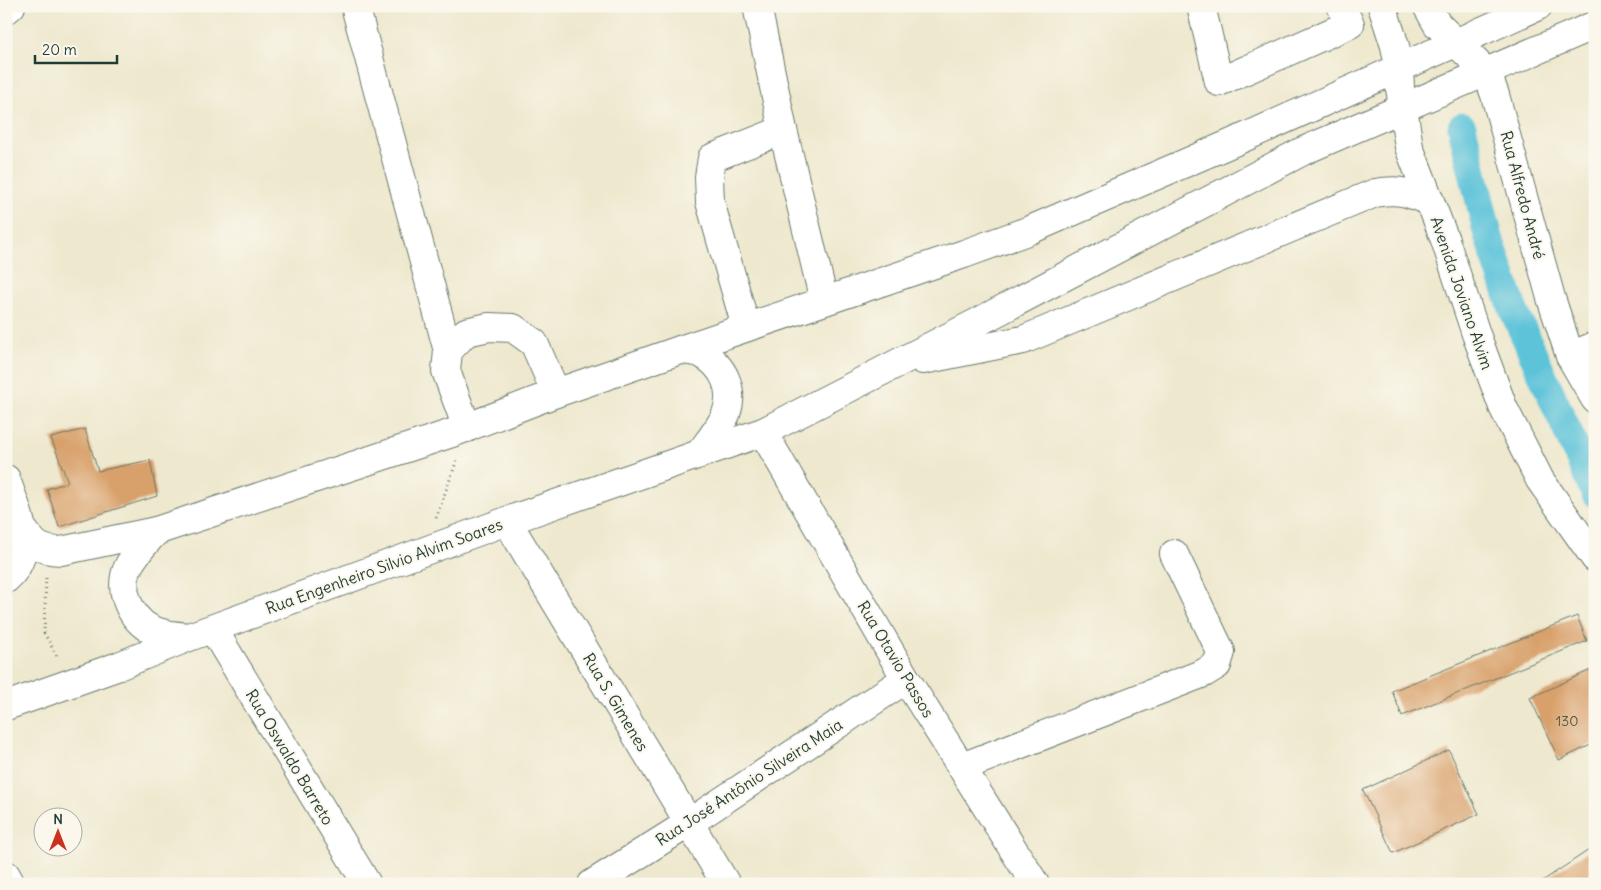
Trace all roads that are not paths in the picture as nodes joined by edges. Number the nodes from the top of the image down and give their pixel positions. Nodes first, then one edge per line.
1 (11, 6) edge
2 (355, 6) edge
3 (757, 6) edge
4 (1200, 6) edge
5 (1341, 6) edge
6 (1382, 6) edge
7 (1427, 6) edge
8 (1538, 6) edge
9 (6, 10) edge
10 (1595, 25) edge
11 (1456, 44) junction
12 (1399, 68) junction
13 (1486, 73) junction
14 (1403, 109) junction
15 (783, 130) junction
16 (1430, 202) junction
17 (824, 301) junction
18 (746, 327) junction
19 (680, 350) junction
20 (448, 351) junction
21 (1583, 351) edge
22 (891, 366) junction
23 (556, 393) junction
24 (1595, 399) edge
25 (461, 430) junction
26 (763, 432) junction
27 (700, 453) junction
28 (6, 479) edge
29 (507, 520) junction
30 (22, 528) junction
31 (156, 532) junction
32 (1174, 554) dead end
33 (1595, 558) edge
34 (6, 579) edge
35 (201, 633) junction
36 (906, 679) junction
37 (6, 706) edge
38 (962, 767) junction
39 (689, 823) junction
40 (6, 875) edge
41 (12, 884) edge
42 (367, 884) edge
43 (592, 884) edge
44 (726, 884) edge
45 (1035, 884) edge

1 - 9 main road
2 - 20 main road
3 - 15 main road
4 - 5 main road
6 - 12 main road, Avenida Joviano Alvim
7 - 11 main road, Rua Alfredo André
8 - 11 main road
10 - 13 main road, Rua Engenheiro Silvio Alvim Soares
11 - 12 main road
11 - 13 main road, Rua Alfredo André
12 - 14 main road, Avenida Joviano Alvim
12 - 17 main road
13 - 14 main road, Rua Engenheiro Silvio Alvim Soares
13 - 21 main road, Rua Alfredo André
14 - 16 main road, Avenida Joviano Alvim
14 - 22 main road, Rua Engenheiro Silvio Alvim Soares
15 - 17 main road
15 - 18 main road
16 - 22 main road
16 - 33 main road, Avenida Joviano Alvim
17 - 18 main road
18 - 19 main road
19 - 23 main road
19 - 27 main road
20 - 23 main road
20 - 25 main road
21 - 24 main road, Rua Alfredo André
22 - 26 main road, Rua Engenheiro Silvio Alvim Soares
23 - 25 main road
25 - 31 main road
26 - 27 main road, Rua Engenheiro Silvio Alvim Soares
26 - 36 main road, Rua Otavio Passos
27 - 29 main road, Rua Engenheiro Silvio Alvim Soares
28 - 30 main road
29 - 35 main road, Rua Engenheiro Silvio Alvim Soares
29 - 39 main road, Rua S. Gimenes
30 - 31 main road
30 - 34 main road
31 - 35 main road
32 - 38 main road
35 - 37 main road, Rua Engenheiro Silvio Alvim Soares
35 - 42 main road, Rua Oswaldo Barreto
36 - 38 main road, Rua Otavio Passos
36 - 39 main road, Rua José Antônio Silveira Maia
38 - 45 main road, Rua Otavio Passos
39 - 43 main road, Rua José Antônio Silveira Maia
39 - 44 main road, Rua S. Gimenes
40 - 41 main road

